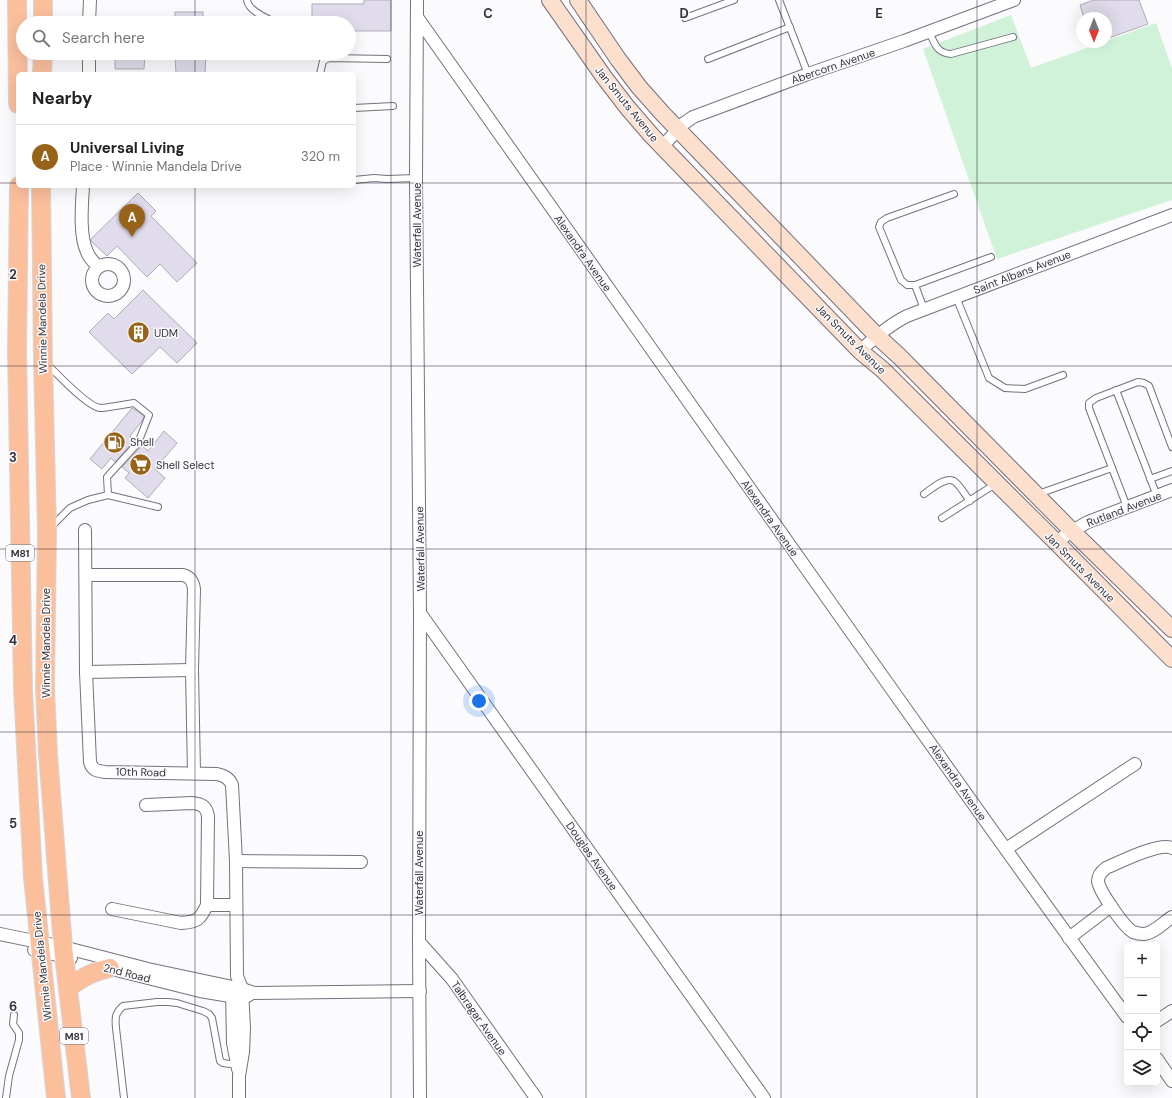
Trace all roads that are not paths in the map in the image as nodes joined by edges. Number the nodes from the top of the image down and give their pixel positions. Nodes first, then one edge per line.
1 (17, 0) edge
2 (43, 0) edge
3 (90, 0) edge
4 (247, 0) edge
5 (417, 0) edge
6 (550, 0) edge
7 (578, 0) edge
8 (734, 0) edge
9 (780, 0) edge
10 (1014, 0) edge
11 (17, 16) edge
12 (43, 16) edge
13 (89, 16) edge
14 (262, 16) edge
15 (417, 16) junction
16 (685, 18) dead end
17 (790, 27) junction
18 (929, 32) junction
19 (1013, 37) dead end
20 (356, 58) edge
21 (387, 59) dead end
22 (708, 59) dead end
23 (18, 60) edge
24 (43, 60) edge
25 (89, 60) edge
26 (324, 61) edge
27 (18, 72) edge
28 (42, 72) edge
29 (89, 72) edge
30 (321, 72) edge
31 (808, 74) junction
32 (393, 106) dead end
33 (356, 108) edge
34 (678, 130) junction
35 (662, 147) junction
36 (416, 178) junction
37 (356, 180) edge
38 (19, 188) edge
39 (41, 188) edge
40 (83, 188) edge
41 (954, 194) dead end
42 (1172, 215) edge
43 (991, 257) dead end
44 (98, 267) dead end
45 (915, 285) junction
46 (956, 297) junction
47 (924, 309) junction
48 (876, 335) junction
49 (860, 351) junction
50 (43, 360) junction
51 (1063, 375) dead end
52 (1116, 390) junction
53 (1172, 447) edge
54 (1112, 468) junction
55 (1172, 471) edge
56 (1150, 479) junction
57 (997, 483) junction
58 (1172, 490) edge
59 (924, 494) dead end
60 (108, 495) junction
61 (1037, 495) junction
62 (1157, 496) junction
63 (970, 501) junction
64 (158, 507) dead end
65 (1127, 507) junction
66 (942, 518) dead end
67 (85, 530) dead end
68 (47, 531) junction
69 (1072, 531) junction
70 (1056, 542) junction
71 (86, 575) junction
72 (420, 614) junction
73 (1172, 629) edge
74 (1172, 659) edge
75 (192, 670) junction
76 (86, 672) junction
77 (1135, 764) dead end
78 (194, 773) junction
79 (146, 805) dead end
80 (1172, 848) edge
81 (1006, 849) junction
82 (236, 861) junction
83 (361, 862) dead end
84 (207, 905) junction
85 (236, 906) junction
86 (1111, 906) junction
87 (112, 909) dead end
88 (1172, 917) edge
89 (0, 934) edge
90 (1069, 938) junction
91 (0, 941) edge
92 (419, 942) junction
93 (40, 947) junction
94 (64, 952) junction
95 (110, 968) junction
96 (68, 988) junction
97 (237, 990) junction
98 (420, 991) junction
99 (1172, 1011) edge
100 (1125, 1014) edge
101 (14, 1015) dead end
102 (1160, 1019) edge
103 (1160, 1063) edge
104 (238, 1070) junction
105 (1171, 1076) edge
106 (6, 1098) edge
107 (56, 1098) edge
108 (82, 1098) edge
109 (124, 1098) edge
110 (239, 1098) edge
111 (420, 1098) edge
112 (536, 1098) edge
113 (764, 1098) edge

1 - 11 main road
2 - 12 main road
3 - 13 street
4 - 14 lane
5 - 15 street, Waterfall Avenue
6 - 35 main road, Jan Smuts Avenue
7 - 34 main road, Jan Smuts Avenue
8 - 16 lane
9 - 17 lane
10 - 18 street, Abercorn Avenue
15 - 36 street, Waterfall Avenue
15 - 81 street, Alexandra Avenue
17 - 22 lane
17 - 31 lane
18 - 19 lane
18 - 31 street, Abercorn Avenue
20 - 21 lane
23 - 27 main road
24 - 28 main road
25 - 29 street
26 - 30 lane
31 - 34 street, Abercorn Avenue
32 - 33 lane
34 - 35 street, Abercorn Avenue
34 - 48 main road, Jan Smuts Avenue
35 - 49 main road, Jan Smuts Avenue
36 - 37 lane
36 - 72 street, Waterfall Avenue
38 - 93 main road, Winnie Mandela Drive / M81
39 - 50 main road, Winnie Mandela Drive / M81
40 - 44 street
41 - 45 lane
42 - 46 street, Saint Albans Avenue
43 - 45 lane
45 - 47 lane
46 - 47 street, Saint Albans Avenue
46 - 51 lane
47 - 48 street, Saint Albans Avenue
48 - 49 street, Saint Albans Avenue
48 - 61 main road, Jan Smuts Avenue
49 - 57 main road, Jan Smuts Avenue
50 - 60 lane
50 - 68 main road, Winnie Mandela Drive / M81
52 - 53 lane
52 - 54 lane
52 - 56 lane
54 - 61 lane
54 - 65 lane
55 - 56 lane
56 - 62 lane
57 - 63 lane
57 - 70 main road, Jan Smuts Avenue
58 - 62 street, Rutland Avenue
59 - 63 lane
60 - 64 lane
60 - 68 lane
61 - 69 main road, Jan Smuts Avenue
62 - 65 street, Rutland Avenue
63 - 66 lane
65 - 69 street, Rutland Avenue
67 - 71 street, 10th Road
68 - 94 main road, Winnie Mandela Drive / M81
69 - 70 street, Rutland Avenue
69 - 73 main road, Jan Smuts Avenue
70 - 74 main road, Jan Smuts Avenue
71 - 75 street
71 - 76 street, 10th Road
72 - 92 street, Waterfall Avenue
72 - 113 street, Douglas Avenue
75 - 76 street
75 - 78 street
76 - 78 street, 10th Road
77 - 81 street
78 - 82 street, 10th Road
79 - 84 street
80 - 86 street
81 - 90 street, Alexandra Avenue
82 - 83 street
82 - 85 street, 10th Road
84 - 85 street
84 - 87 street
85 - 97 street, 10th Road
86 - 88 street
86 - 90 street
89 - 93 street, 2nd Road
90 - 100 street, Alexandra Avenue
91 - 93 street, 2nd Road
92 - 98 street, Waterfall Avenue
92 - 112 street, Talbragar Avenue
93 - 94 street, 2nd Road
93 - 107 main road, Winnie Mandela Drive / M81
94 - 95 street, 2nd Road
94 - 96 main road, Winnie Mandela Drive / M81
94 - 97 street, 2nd Road
95 - 96 main road
95 - 97 street, 2nd Road
96 - 108 main road, Winnie Mandela Drive / M81
97 - 98 street, 2nd Road
97 - 104 street, 10th Road
98 - 111 street, Waterfall Avenue
99 - 102 street
101 - 106 lane
103 - 105 street
104 - 109 lane
104 - 110 street, 10th Road

